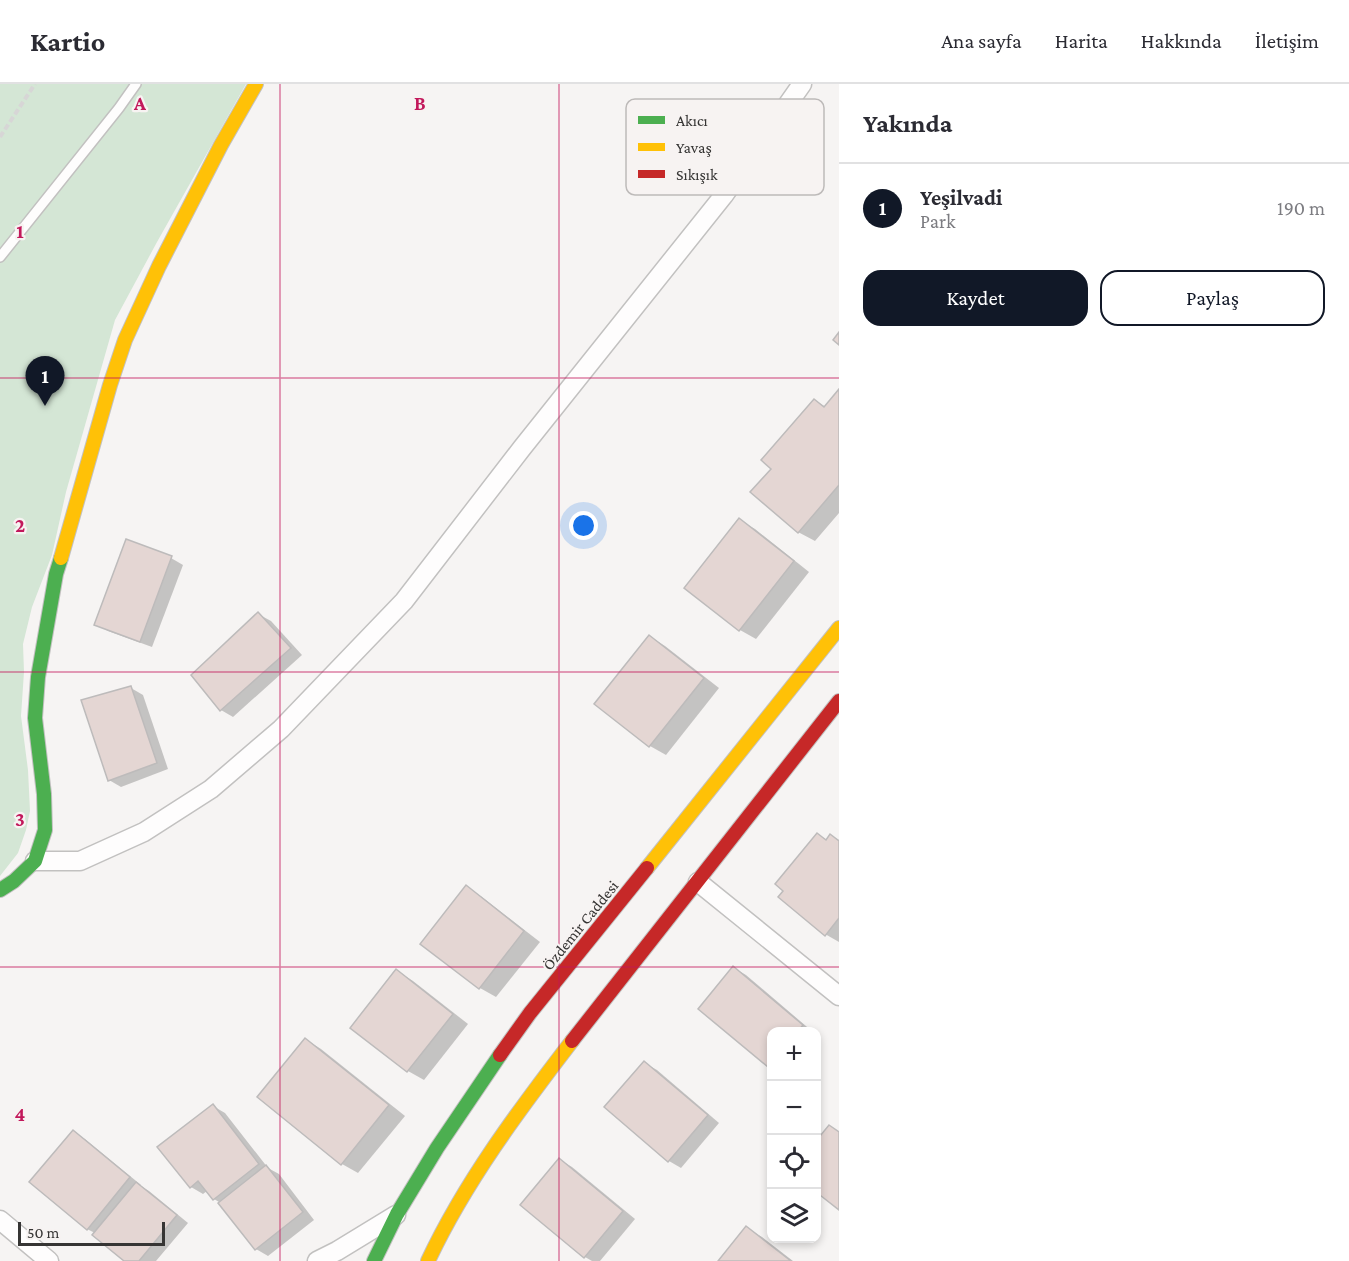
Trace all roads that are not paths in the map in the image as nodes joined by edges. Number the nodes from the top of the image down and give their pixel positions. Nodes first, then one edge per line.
1 (136, 84) edge
2 (256, 84) edge
3 (802, 84) edge
4 (791, 99) edge
5 (724, 195) edge
6 (0, 257) edge
7 (839, 628) edge
8 (839, 700) edge
9 (35, 861) junction
10 (698, 882) junction
11 (0, 890) edge
12 (839, 996) edge
13 (397, 1214) junction
14 (0, 1220) edge
15 (49, 1261) edge
16 (317, 1261) edge
17 (374, 1261) edge
18 (428, 1261) edge

1 - 6 lane
2 - 9 main road
3 - 4 street
5 - 9 street
7 - 13 main road, Özdemir Caddesi
8 - 10 main road
9 - 11 main road
10 - 12 street
10 - 18 main road
13 - 16 street
13 - 17 main road, Özdemir Caddesi
14 - 15 street

